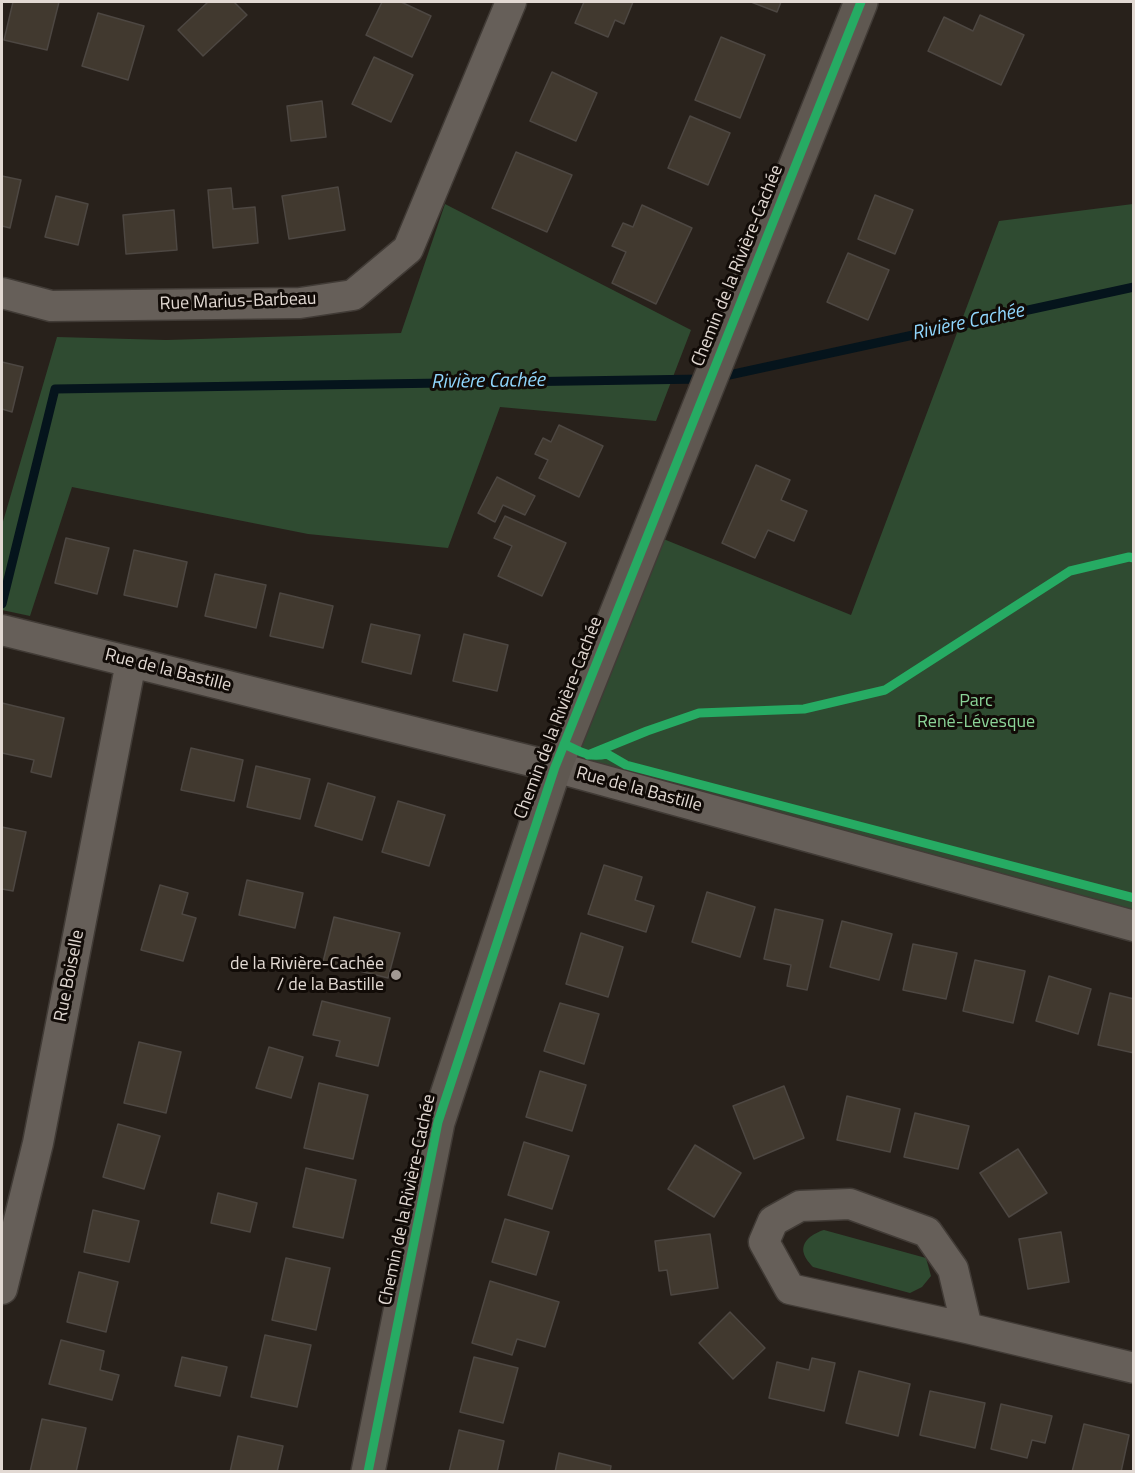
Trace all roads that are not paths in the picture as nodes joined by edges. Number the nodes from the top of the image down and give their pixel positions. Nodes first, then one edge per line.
1 (511, 2) edge
2 (861, 2) edge
3 (2, 293) edge
4 (8, 631) edge
5 (131, 662) junction
6 (555, 767) junction
7 (1134, 926) edge
8 (2, 1288) edge
9 (967, 1328) junction
10 (1134, 1368) edge
11 (368, 1472) edge

1 - 3 street, Rue Marius-Barbeau
2 - 6 street, Chemin de la Rivière-Cachée
4 - 5 street, Rue de la Bastille
5 - 6 street, Rue de la Bastille
5 - 8 street, Rue Boiselle
6 - 7 street, Rue de la Bastille
6 - 11 street, Chemin de la Rivière-Cachée
9 - 9 street
9 - 10 street

